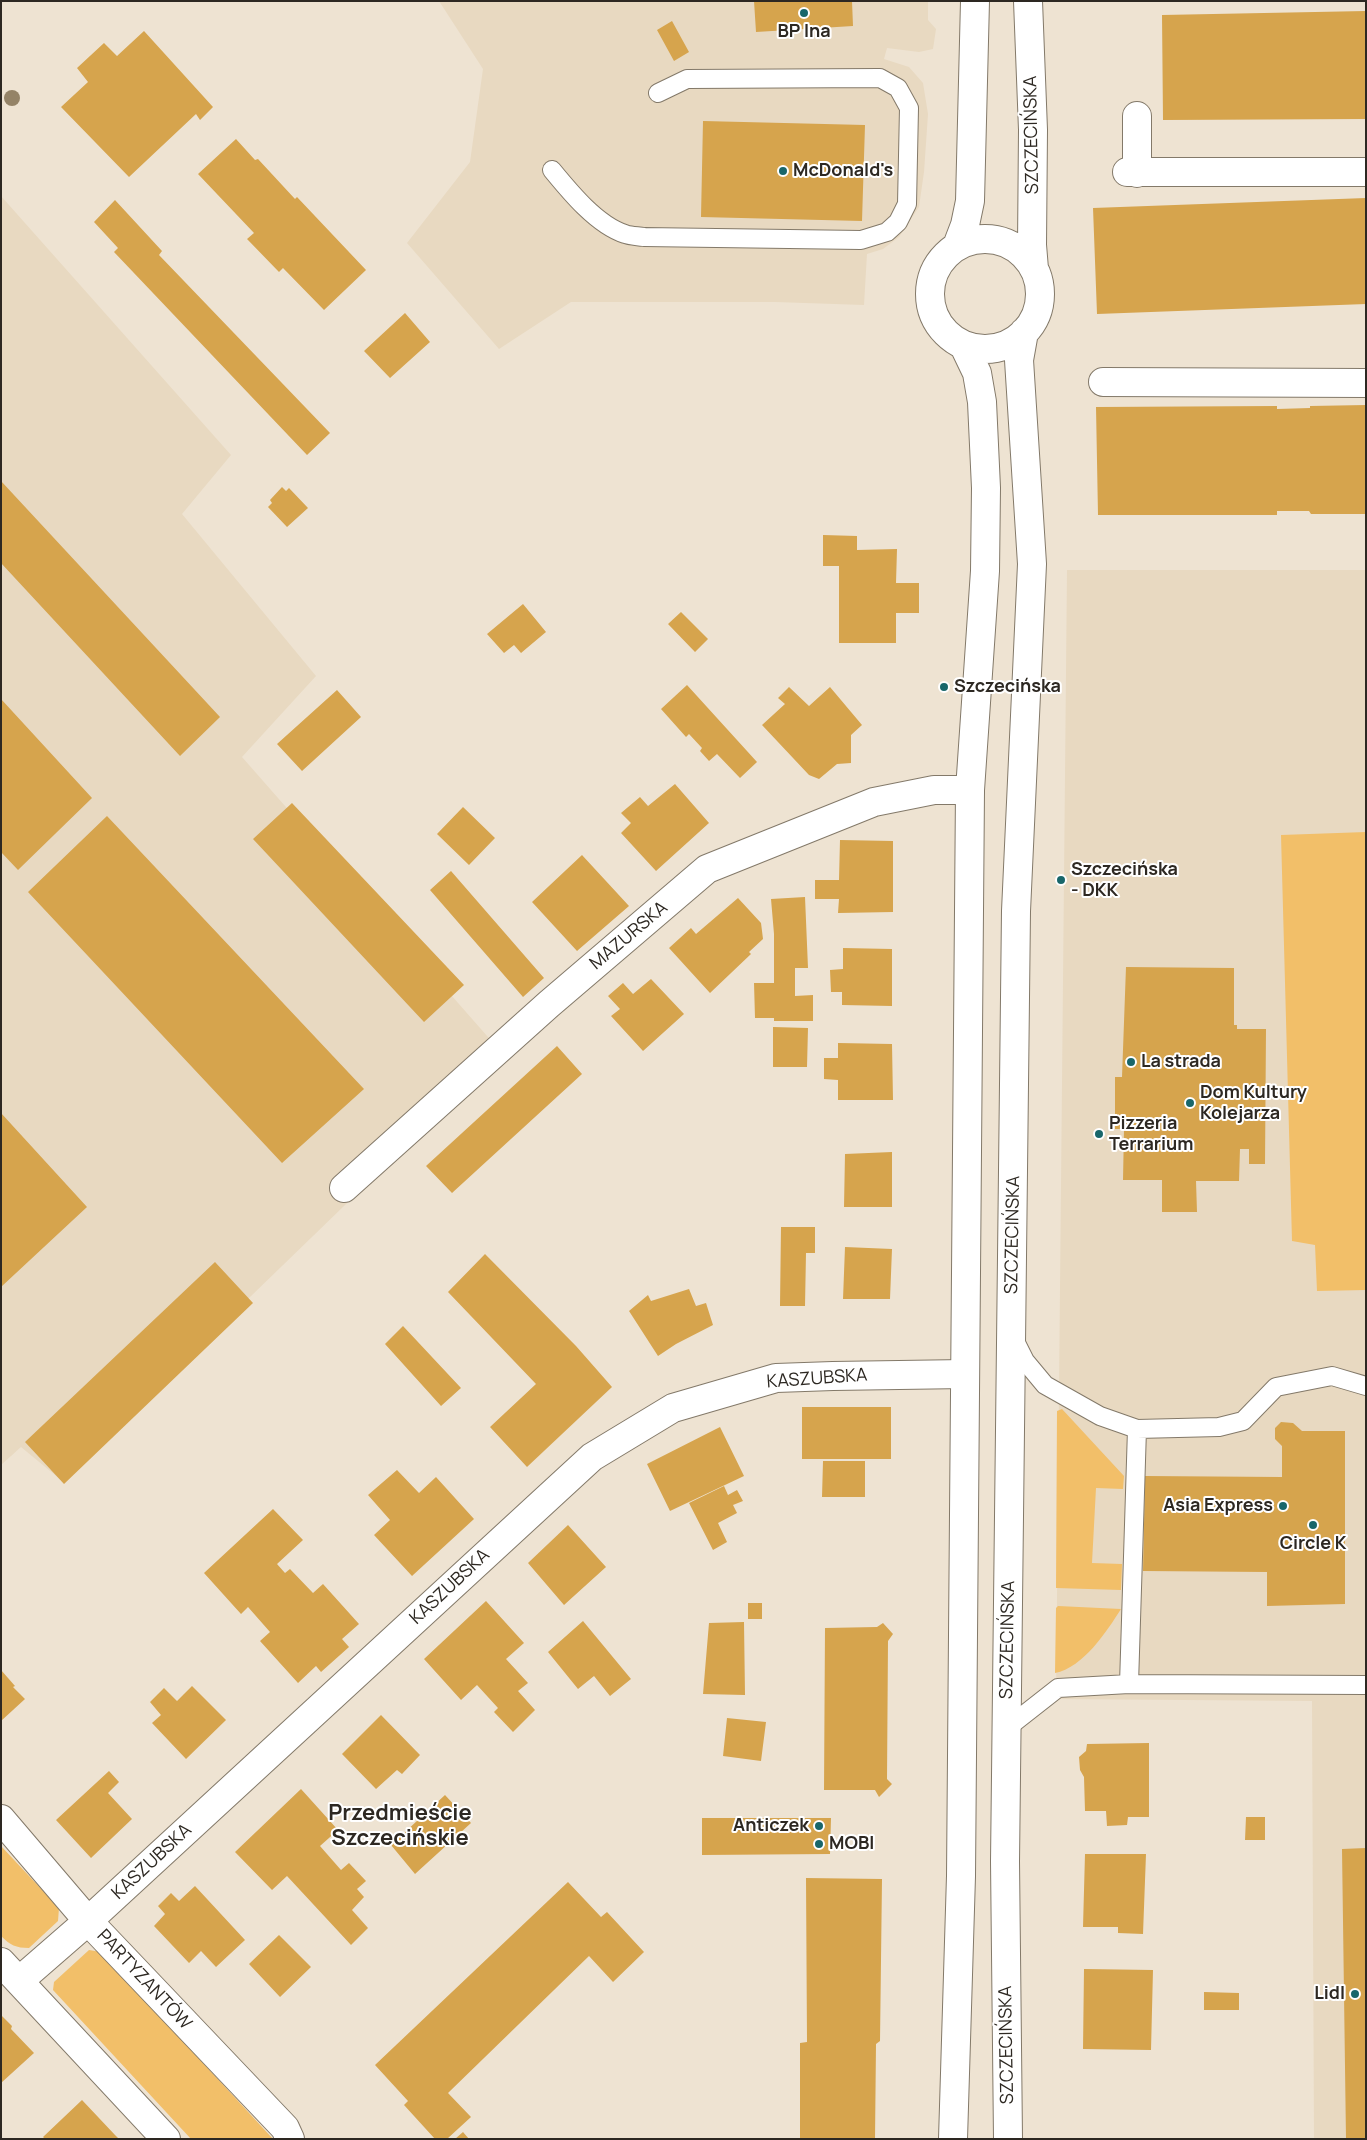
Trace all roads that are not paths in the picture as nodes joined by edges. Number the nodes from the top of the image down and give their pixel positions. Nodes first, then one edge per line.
1 (975, 1) edge
2 (1028, 1) edge
3 (658, 93) dead end
4 (1137, 116) dead end
5 (552, 170) dead end
6 (1366, 172) edge
7 (957, 246) junction
8 (1034, 269) junction
9 (1024, 332) junction
10 (964, 346) junction
11 (1103, 382) dead end
12 (1366, 383) edge
13 (970, 790) junction
14 (344, 1188) dead end
15 (1012, 1335) junction
16 (965, 1374) junction
17 (1366, 1386) edge
18 (1137, 1429) junction
19 (1129, 1684) junction
20 (1366, 1685) edge
21 (1008, 1728) junction
22 (1, 1819) edge
23 (88, 1921) junction
24 (10, 1971) edge
25 (166, 2139) edge
26 (290, 2139) edge
27 (953, 2139) edge
28 (1008, 2139) edge

1 - 7 main road
2 - 8 main road, SZCZECIŃSKA
3 - 5 lane
4 - 6 main road
7 - 8 main road
7 - 10 main road
8 - 9 main road
9 - 10 main road
9 - 15 main road, SZCZECIŃSKA
10 - 13 main road
11 - 12 main road
13 - 14 main road, MAZURSKA
13 - 16 main road
15 - 18 lane
15 - 21 main road, SZCZECIŃSKA
16 - 23 main road, KASZUBSKA
16 - 27 main road
17 - 18 lane
18 - 19 lane
19 - 20 lane
19 - 21 lane
21 - 28 main road, SZCZECIŃSKA
22 - 23 main road, PARTYZANTÓW
23 - 24 main road, KASZUBSKA
23 - 26 main road, PARTYZANTÓW
24 - 25 main road

